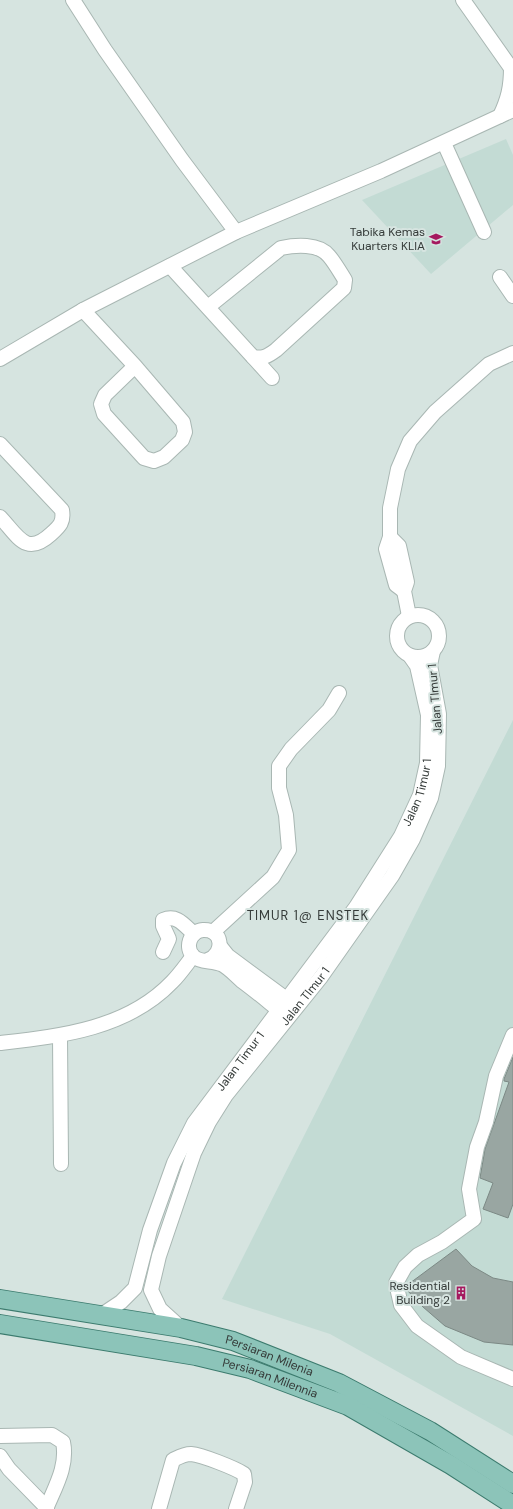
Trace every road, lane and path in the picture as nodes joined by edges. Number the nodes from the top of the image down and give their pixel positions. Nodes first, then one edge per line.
1 (73, 0) edge
2 (463, 0) edge
3 (512, 69) edge
4 (513, 110) edge
5 (500, 116) junction
6 (444, 143) junction
7 (236, 232) junction
8 (484, 232) dead end
9 (170, 266) junction
10 (500, 277) dead end
11 (513, 296) edge
12 (208, 307) junction
13 (83, 310) junction
14 (513, 352) edge
15 (253, 357) junction
16 (0, 359) edge
17 (135, 366) junction
18 (272, 378) dead end
19 (1, 447) edge
20 (0, 517) edge
21 (409, 616) junction
22 (433, 651) junction
23 (410, 656) junction
24 (340, 693) dead end
25 (213, 932) junction
26 (194, 934) junction
27 (220, 946) junction
28 (163, 952) dead end
29 (193, 956) junction
30 (208, 960) junction
31 (287, 1008) junction
32 (513, 1035) edge
33 (60, 1036) junction
34 (0, 1043) edge
35 (61, 1164) dead end
36 (0, 1299) edge
37 (100, 1316) junction
38 (0, 1324) edge
39 (180, 1328) junction
40 (513, 1379) edge
41 (0, 1436) edge
42 (0, 1456) edge
43 (513, 1484) edge
44 (513, 1506) edge
45 (47, 1508) edge
46 (159, 1509) edge
47 (236, 1509) edge

1 - 7 street
2 - 3 street
3 - 5 street
4 - 5 street
5 - 6 street
6 - 7 street
6 - 8 street
7 - 9 street
9 - 12 street
9 - 13 street
10 - 11 street
12 - 15 street
12 - 15 street
13 - 16 street
13 - 17 street
14 - 21 street
15 - 18 street
17 - 17 street
19 - 20 street
21 - 22 street
21 - 23 street
22 - 23 street
22 - 31 street, Jalan TImur 1
23 - 31 street, Jalan Timur 1
24 - 25 street
25 - 26 street
25 - 27 street
26 - 28 street
26 - 29 street
27 - 30 street
27 - 31 street
29 - 30 street
29 - 33 street
30 - 31 street
31 - 37 street, Jalan Timur 1
31 - 39 street, Jalan TImur 1
32 - 40 street
33 - 34 street
33 - 35 street
36 - 37 main road, Persiaran Milenia
37 - 39 main road, Persiaran Milenia
38 - 44 main road, Persiaran Milennia
39 - 43 main road, Persiaran Milenia
41 - 45 street
42 - 45 street
46 - 47 street

